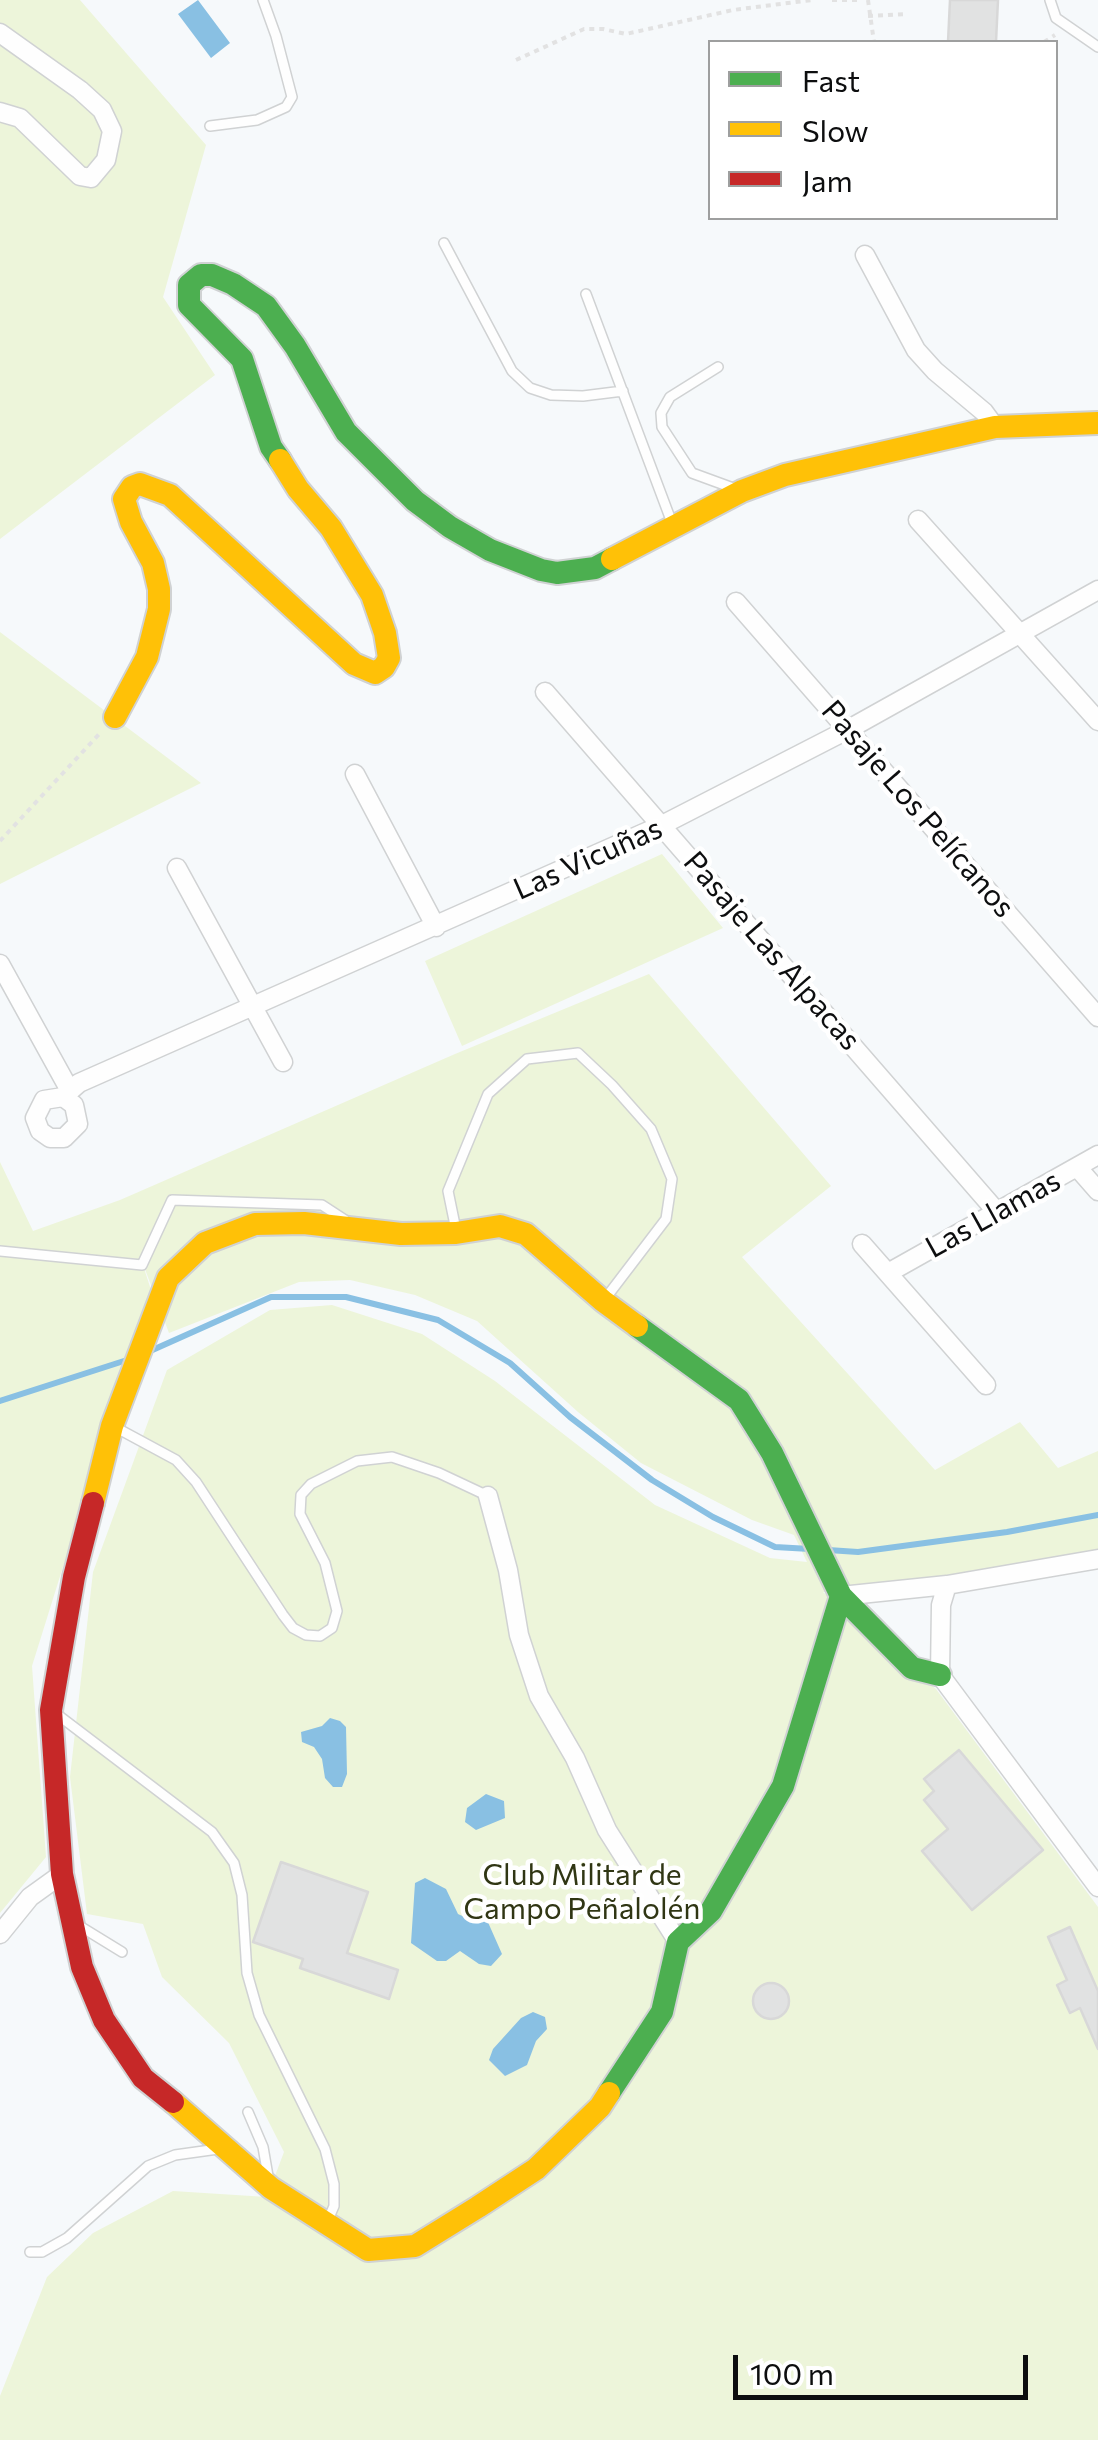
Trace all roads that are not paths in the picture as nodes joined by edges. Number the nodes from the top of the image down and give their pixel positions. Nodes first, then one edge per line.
1 (263, 0) edge
2 (1050, 0) edge
3 (0, 33) edge
4 (1098, 47) edge
5 (0, 112) edge
6 (210, 126) dead end
7 (444, 244) dead end
8 (865, 255) dead end
9 (586, 294) dead end
10 (718, 367) dead end
11 (623, 390) junction
12 (1098, 423) edge
13 (995, 428) junction
14 (742, 491) junction
15 (918, 520) dead end
16 (673, 526) junction
17 (1098, 590) edge
18 (736, 602) dead end
19 (1022, 634) junction
20 (545, 692) dead end
21 (116, 717) road end
22 (1098, 721) edge
23 (849, 729) junction
24 (355, 774) dead end
25 (662, 826) junction
26 (176, 868) dead end
27 (436, 927) junction
28 (0, 964) edge
29 (253, 1007) junction
30 (1098, 1017) edge
31 (283, 1062) dead end
32 (1098, 1156) edge
33 (1076, 1168) junction
34 (1098, 1192) edge
35 (997, 1212) junction
36 (359, 1229) junction
37 (456, 1233) junction
38 (862, 1244) dead end
39 (0, 1251) edge
40 (888, 1273) junction
41 (603, 1302) junction
42 (986, 1384) dead end
43 (112, 1426) junction
44 (488, 1496) joint
45 (1098, 1560) edge
46 (947, 1585) junction
47 (840, 1596) junction
48 (940, 1675) junction
49 (52, 1710) junction
50 (62, 1874) junction
51 (1098, 1887) edge
52 (72, 1921) junction
53 (0, 1934) edge
54 (678, 1942) junction
55 (122, 1952) dead end
56 (248, 2112) dead end
57 (226, 2148) junction
58 (271, 2188) junction
59 (327, 2223) junction
60 (30, 2252) dead end

1 - 6 lane
2 - 4 lane
3 - 5 street
7 - 11 lane
8 - 13 street
9 - 11 lane
10 - 14 lane
11 - 16 lane
12 - 13 street
13 - 14 street
14 - 16 street
15 - 19 street
16 - 21 street
17 - 19 street, Las Vicuñas
18 - 23 street, Pasaje Los Pelícanos
19 - 22 street
19 - 23 street, Las Vicuñas
20 - 25 street, Pasaje Las Alpacas
23 - 25 street, Las Vicuñas
23 - 30 street, Pasaje Los Pelícanos
24 - 27 street
25 - 27 street, Las Vicuñas
25 - 35 street, Pasaje Las Alpacas
26 - 29 street
27 - 29 street, Las Vicuñas
28 - 29 street, Las Vicuñas
29 - 31 street
32 - 33 street, Las Llamas
33 - 34 street
33 - 35 street, Las Llamas
35 - 40 street, Las Llamas
36 - 37 street
36 - 39 lane
36 - 43 street
37 - 41 street
37 - 41 lane
38 - 40 street
40 - 42 street
41 - 47 street
43 - 44 lane
43 - 49 street
44 - 54 street
45 - 46 street
46 - 47 street
46 - 48 street
47 - 48 street
47 - 54 street
48 - 51 street
49 - 50 street
49 - 59 lane
50 - 52 street
50 - 53 street
52 - 55 lane
52 - 57 street
54 - 59 street
56 - 58 lane
57 - 58 street
57 - 60 lane
58 - 59 street

